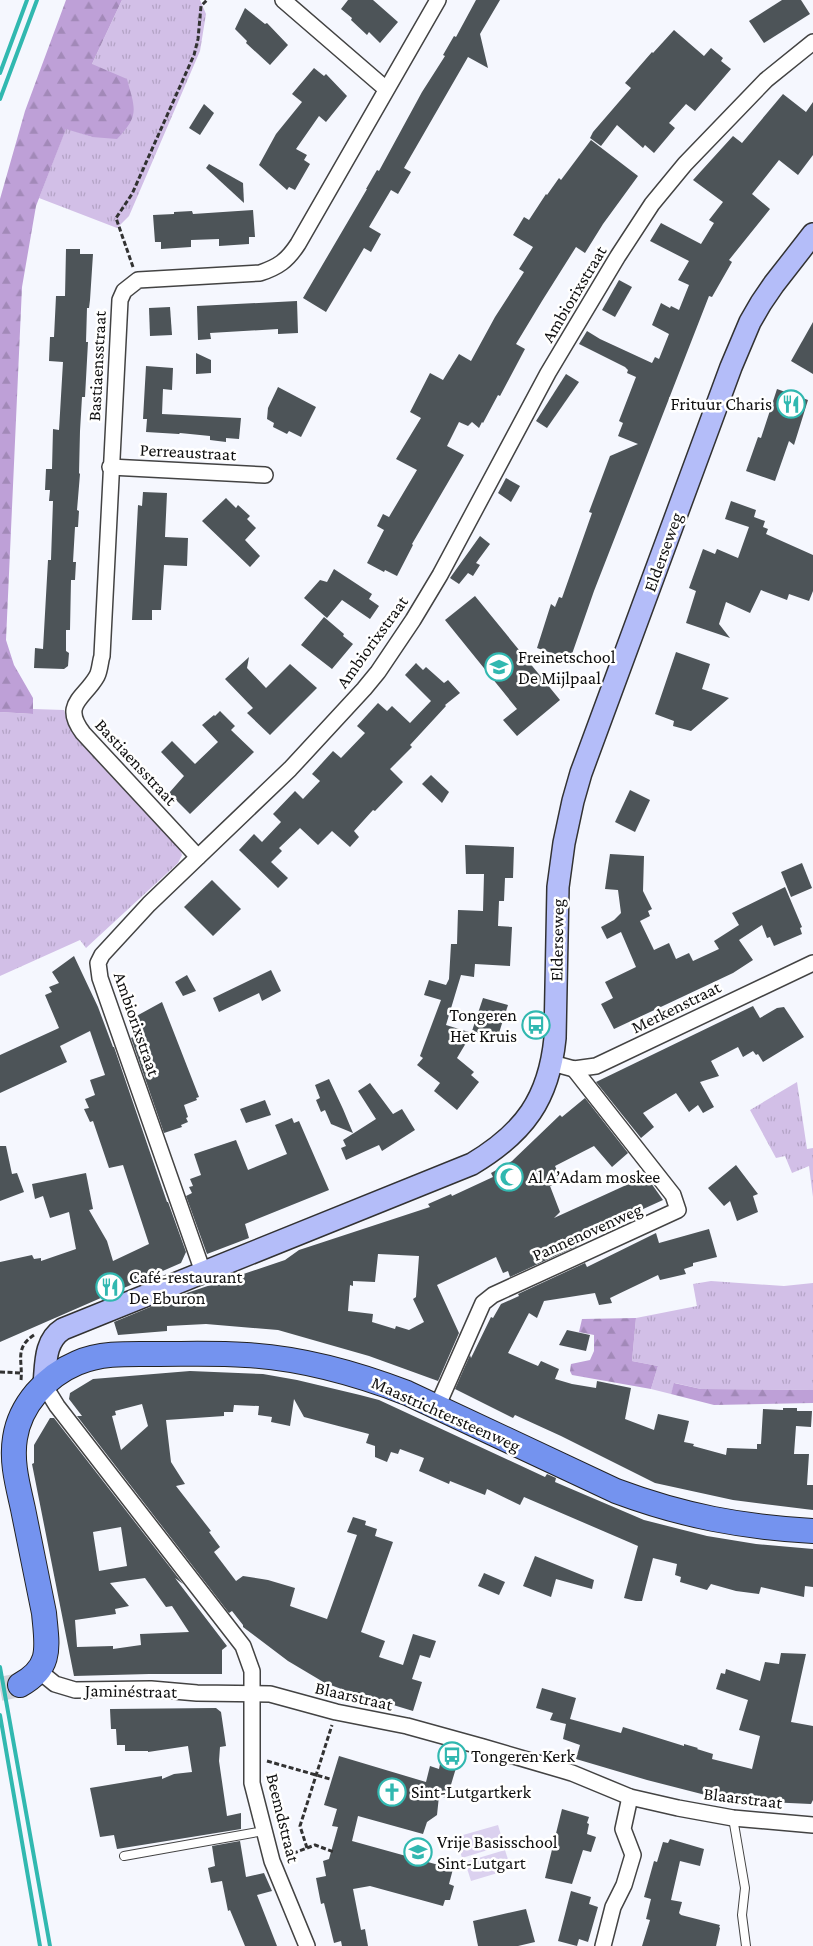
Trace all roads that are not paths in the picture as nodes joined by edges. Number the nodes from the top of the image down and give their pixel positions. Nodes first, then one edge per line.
1 (284, 0) edge
2 (438, 0) edge
3 (813, 42) edge
4 (386, 89) junction
5 (813, 234) edge
6 (110, 467) junction
7 (264, 474) dead end
8 (198, 857) junction
9 (813, 963) edge
10 (552, 1063) junction
11 (574, 1069) junction
12 (203, 1272) junction
13 (32, 1383) junction
14 (437, 1407) junction
15 (813, 1531) edge
16 (39, 1671) junction
17 (20, 1686) tunnel mouth
18 (252, 1694) junction
19 (630, 1797) junction
20 (733, 1818) junction
21 (813, 1825) edge
22 (264, 1831) junction
23 (124, 1856) dead end
24 (306, 1946) edge
25 (603, 1946) edge
26 (746, 1946) edge

1 - 4 street
2 - 4 street
3 - 8 street, Ambiorixstraat
4 - 6 street, Bastiaensstraat
5 - 10 main road, Elderseweg
6 - 7 street, Perreaustraat
6 - 8 street, Bastiaensstraat
8 - 12 street, Ambiorixstraat
9 - 11 street, Merkenstraat
10 - 11 street, Merkenstraat
10 - 12 main road, Elderseweg
11 - 14 street, Pannenovenweg
12 - 13 main road, Elderseweg
13 - 14 main road, Maastrichtersteenweg
13 - 16 main road, Maastrichtersteenweg
13 - 18 street
14 - 15 main road, Maastrichtersteenweg
16 - 17 main road
16 - 18 street, Jaminéstraat
18 - 19 street, Blaarstraat
18 - 22 street, Beemdstraat
19 - 20 street, Blaarstraat
19 - 25 street
20 - 21 street, Blaarstraat
20 - 26 lane
22 - 23 lane
22 - 24 street, Beemdstraat

